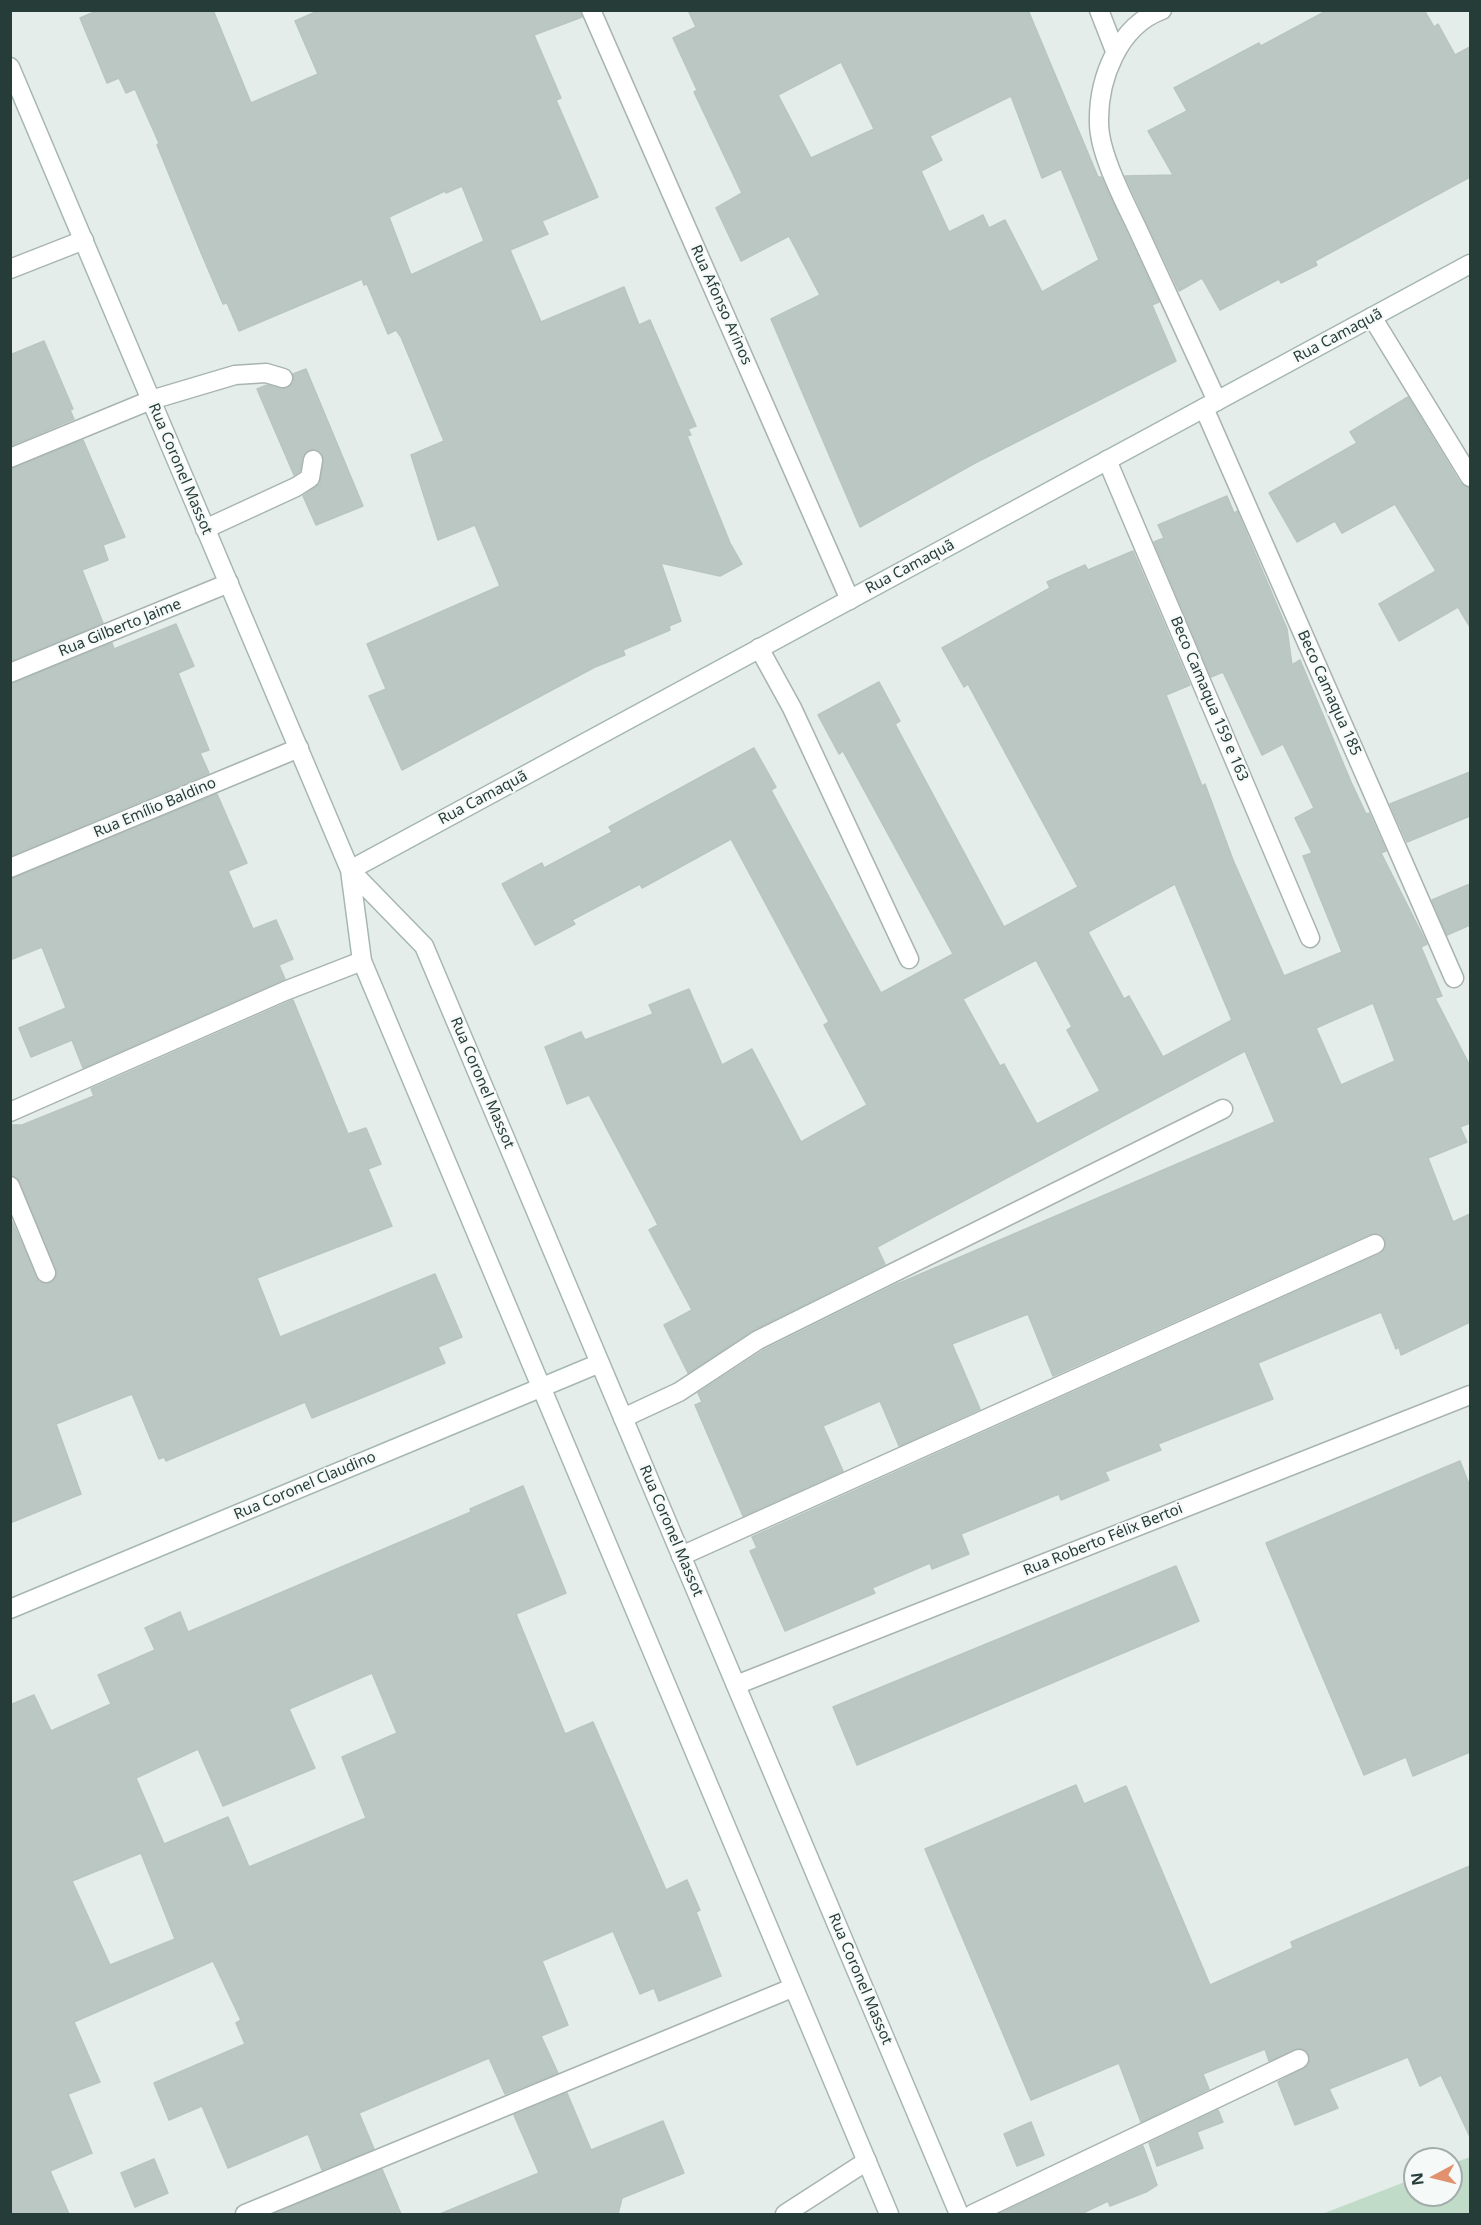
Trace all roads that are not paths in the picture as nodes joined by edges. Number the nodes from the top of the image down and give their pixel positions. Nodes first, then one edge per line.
1 (591, 10) edge
2 (1099, 10) edge
3 (1162, 10) edge
4 (1115, 51) junction
5 (10, 67) edge
6 (15, 90) edge
7 (84, 240) junction
8 (1470, 264) edge
9 (10, 269) edge
10 (1372, 317) junction
11 (283, 378) dead end
12 (151, 400) junction
13 (1210, 405) junction
14 (10, 458) edge
15 (313, 460) dead end
16 (1107, 460) junction
17 (1470, 477) edge
18 (205, 529) junction
19 (229, 583) junction
20 (850, 600) junction
21 (759, 648) junction
22 (10, 673) edge
23 (298, 748) junction
24 (10, 868) edge
25 (350, 870) junction
26 (1310, 938) dead end
27 (909, 959) dead end
28 (362, 961) junction
29 (1454, 978) dead end
30 (1223, 1109) dead end
31 (10, 1112) edge
32 (10, 1186) edge
33 (1375, 1244) dead end
34 (46, 1273) dead end
35 (600, 1363) junction
36 (540, 1388) junction
37 (1470, 1395) edge
38 (623, 1418) junction
39 (681, 1556) junction
40 (10, 1609) edge
41 (736, 1685) junction
42 (792, 1988) junction
43 (1299, 2059) dead end
44 (867, 2161) junction
45 (245, 2214) edge
46 (785, 2214) edge
47 (889, 2214) edge
48 (959, 2214) edge
49 (974, 2214) edge

1 - 20 street, Rua Afonso Arinos
2 - 4 street
3 - 4 street
4 - 13 street, Beco Camaqua 185
5 - 6 street, Rua Coronel Massot
6 - 7 street, Rua Coronel Massot
7 - 9 street
7 - 12 street, Rua Coronel Massot
8 - 10 street, Rua Camaquã
10 - 13 street, Rua Camaquã
10 - 17 street
11 - 12 street
12 - 14 street
12 - 18 street, Rua Coronel Massot
13 - 16 street, Rua Camaquã
13 - 29 street, Beco Camaqua 185
15 - 18 street
16 - 20 street, Rua Camaquã
16 - 26 street, Beco Camaqua 159 e 163
18 - 19 street, Rua Coronel Massot
19 - 22 street, Rua Gilberto Jaime
19 - 23 street, Rua Coronel Massot
20 - 21 street, Rua Camaquã
21 - 25 street, Rua Camaquã
21 - 27 street
23 - 24 street, Rua Emílio Baldino
23 - 25 street, Rua Coronel Massot
25 - 28 street, Rua Coronel Massot
25 - 35 street, Rua Coronel Massot
28 - 31 street
28 - 36 street, Rua Coronel Massot
30 - 38 street
32 - 34 street
33 - 39 street
35 - 36 street, Rua Coronel Claudino
35 - 38 street, Rua Coronel Massot
36 - 40 street, Rua Coronel Claudino
36 - 42 street, Rua Coronel Massot
37 - 41 street, Rua Roberto Félix Bertoi
38 - 39 street, Rua Coronel Massot
39 - 41 street, Rua Coronel Massot
41 - 48 street, Rua Coronel Massot
42 - 44 street, Rua Coronel Massot
42 - 45 street
43 - 49 street
44 - 46 street
44 - 47 street, Rua Coronel Massot

